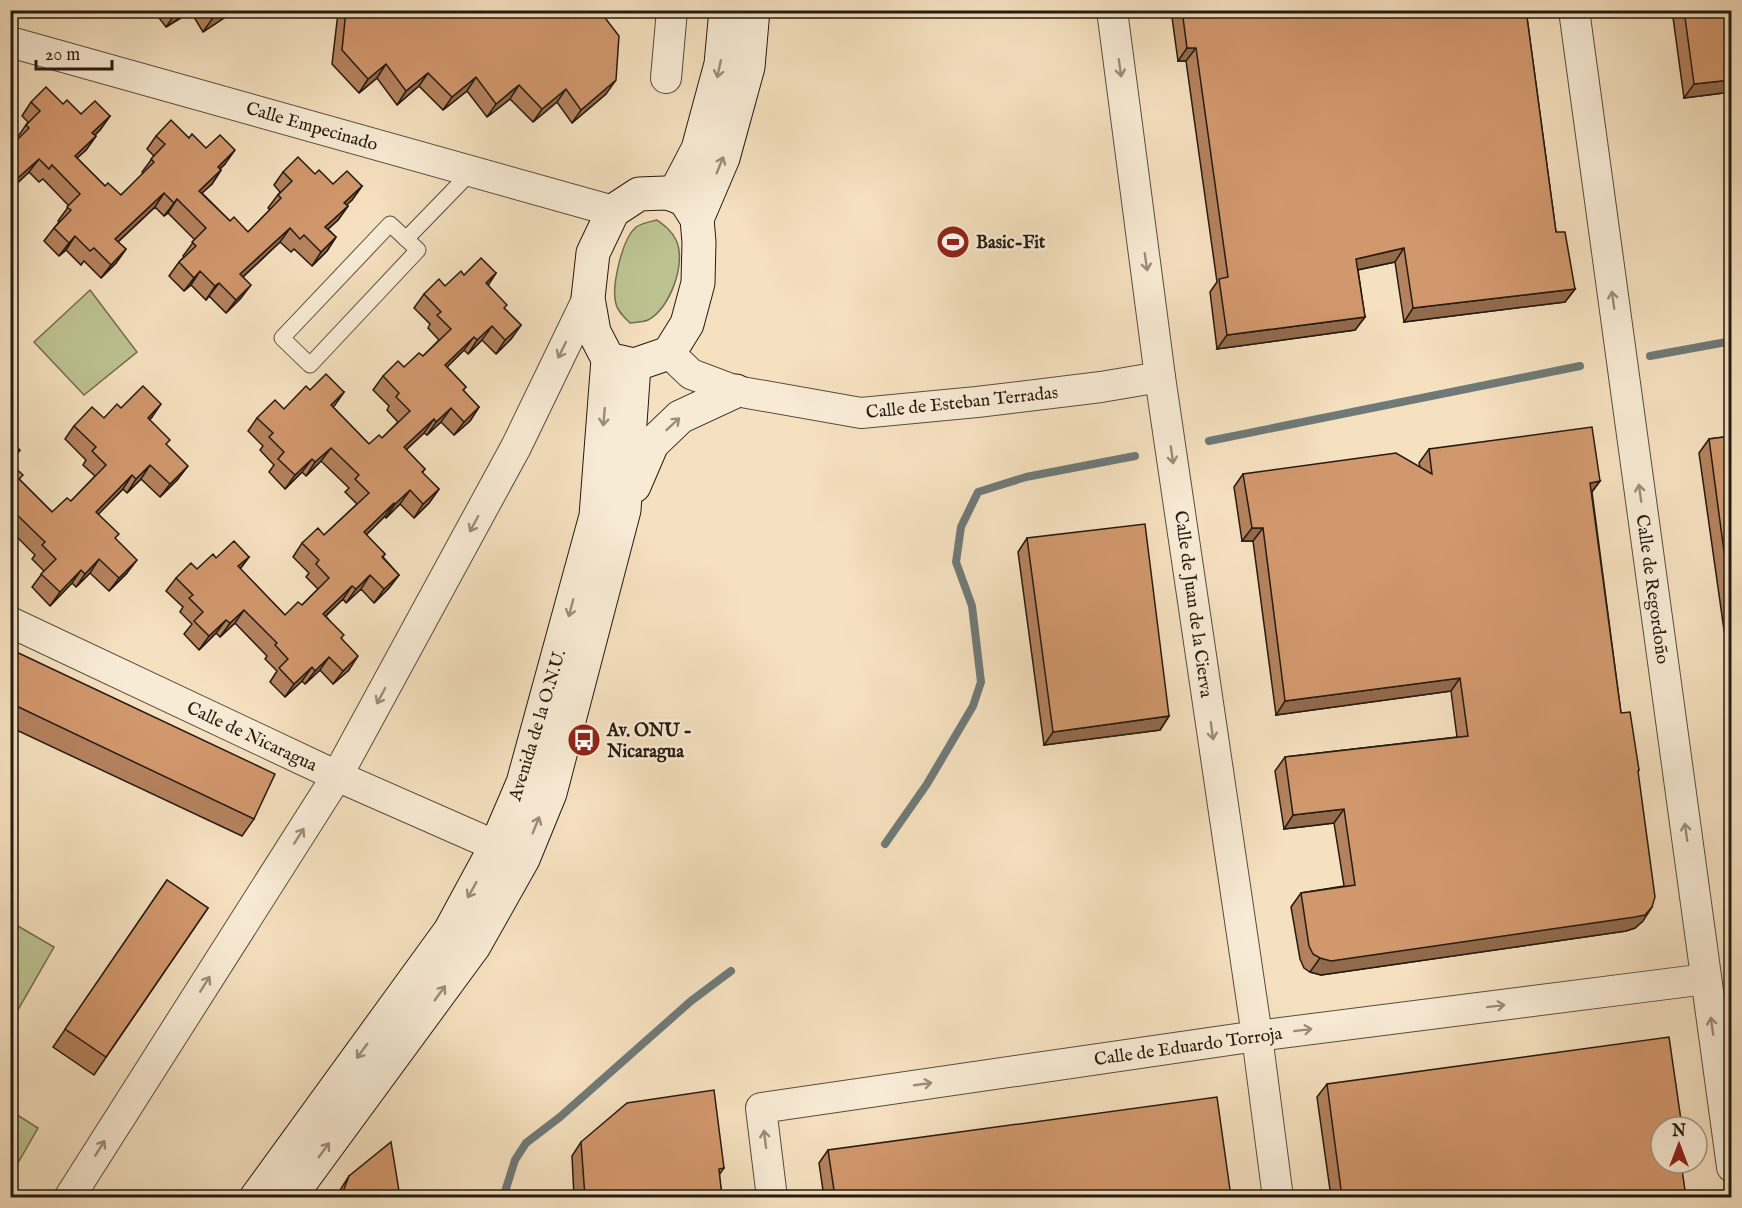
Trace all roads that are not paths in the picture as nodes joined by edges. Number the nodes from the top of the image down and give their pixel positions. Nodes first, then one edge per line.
1 (672, 10) edge
2 (726, 10) edge
3 (753, 10) edge
4 (1112, 10) edge
5 (1574, 10) edge
6 (10, 42) edge
7 (666, 78) dead end
8 (471, 171) junction
9 (674, 195) junction
10 (613, 211) junction
11 (697, 219) junction
12 (406, 239) junction
13 (588, 298) junction
14 (669, 353) junction
15 (621, 362) junction
16 (1160, 377) junction
17 (736, 391) junction
18 (624, 510) junction
19 (10, 622) edge
20 (337, 776) junction
21 (496, 846) junction
22 (1706, 979) junction
23 (1257, 1036) junction
24 (1731, 1167) edge
25 (69, 1197) edge
26 (255, 1197) edge
27 (290, 1197) edge
28 (772, 1197) edge
29 (1278, 1197) edge

1 - 7 street
2 -> 9 street
11 -> 3 street
4 -> 16 street, Calle de Juan de la Cierva
22 -> 5 street, Calle de Regordoño
6 - 8 street, Calle Empecinado
8 - 10 street, Calle Empecinado
8 - 12 lane
9 - 10 street
9 - 11 street
10 - 13 street
11 - 14 street
12 - 12 lane
13 - 15 street
13 -> 20 street
14 - 15 street
14 - 17 street, Calle de Esteban Terradas
15 - 18 street, Avenida de la O.N.U.
15 -> 21 street, Avenida de la O.N.U.
16 - 17 street, Calle de Esteban Terradas
16 -> 23 street, Calle de Juan de la Cierva
18 -> 17 street
27 -> 18 street, Avenida de la O.N.U.
19 - 20 street, Calle de Nicaragua
20 - 21 street, Calle de Nicaragua
25 -> 20 street
21 -> 26 street, Avenida de la O.N.U.
23 -> 22 street, Calle de Eduardo Torroja
24 -> 22 street, Calle de Regordoño
28 -> 23 street, Calle de Eduardo Torroja
23 - 29 street, Calle de Juan de la Cierva

